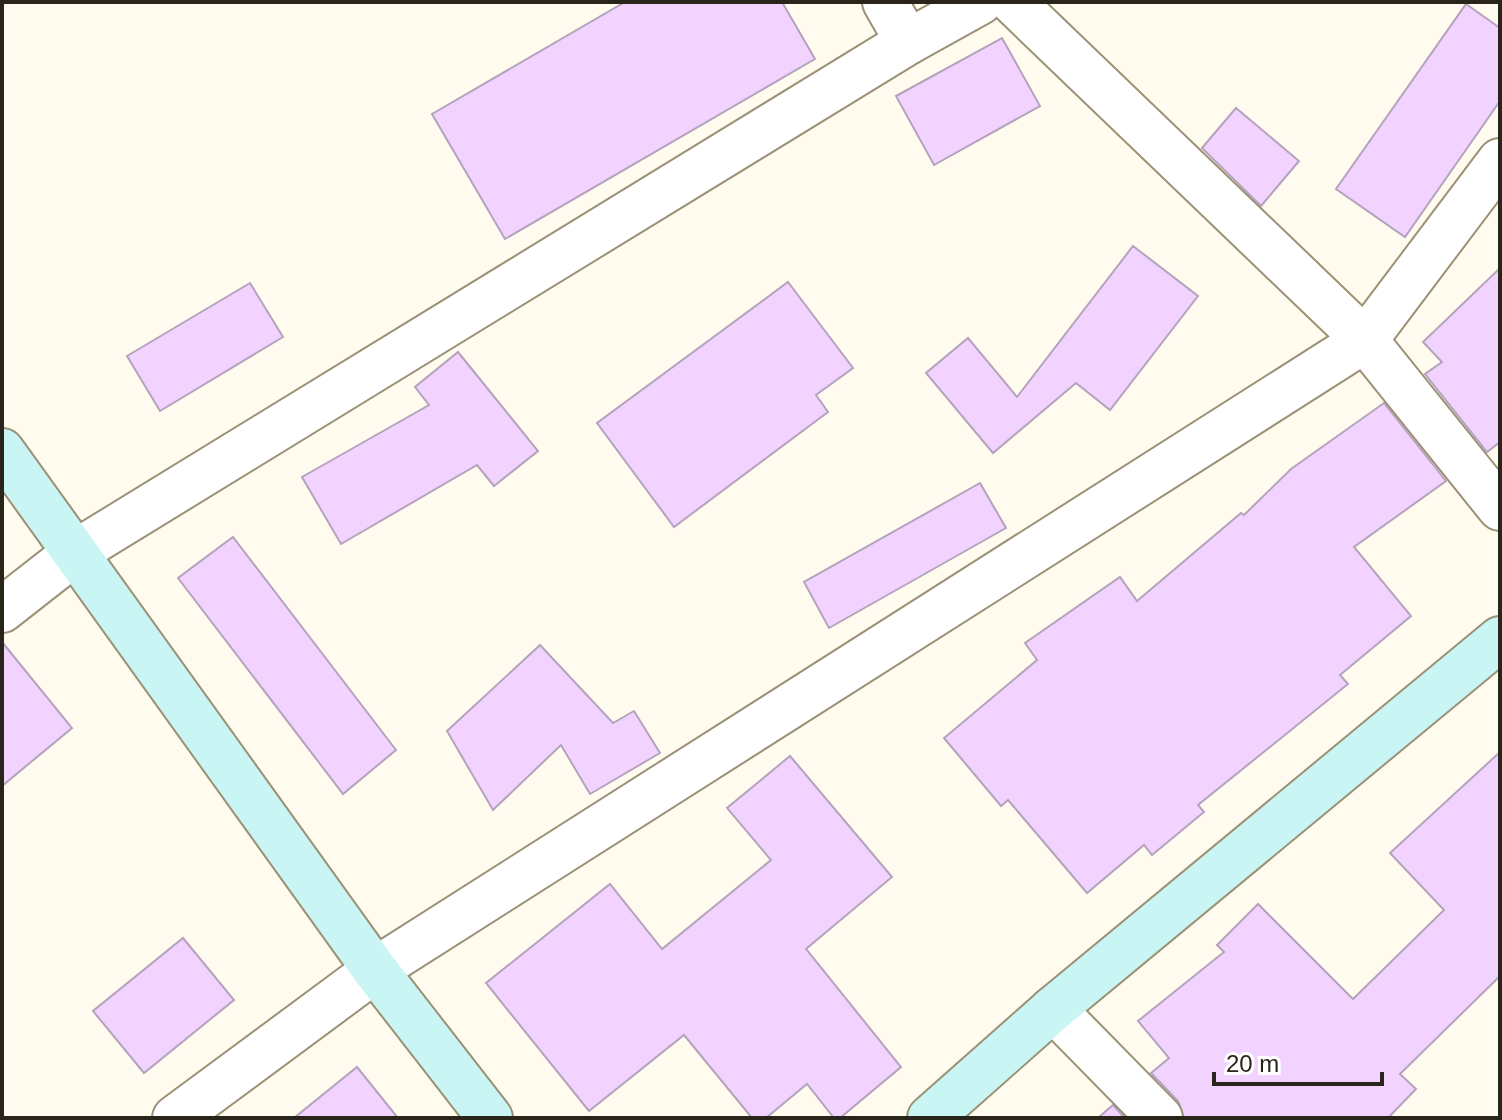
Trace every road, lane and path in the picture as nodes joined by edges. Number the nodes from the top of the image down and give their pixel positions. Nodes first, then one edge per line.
1 (885, 2) edge
2 (980, 2) edge
3 (1013, 2) edge
4 (908, 42) junction
5 (1500, 161) edge
6 (1365, 340) junction
7 (2, 451) edge
8 (1500, 508) edge
9 (76, 552) junction
10 (2, 610) edge
11 (1500, 639) edge
12 (375, 970) junction
13 (1053, 1009) junction
14 (175, 1118) edge
15 (490, 1118) edge
16 (930, 1118) edge
17 (1160, 1118) edge

1 - 4 street
2 - 4 street
3 - 6 street
4 - 9 street
5 - 6 street
6 - 8 street
6 - 12 street
7 - 9 street
9 - 10 street
9 - 12 street
11 - 13 street
12 - 14 street
12 - 15 street
13 - 16 street
13 - 17 street

